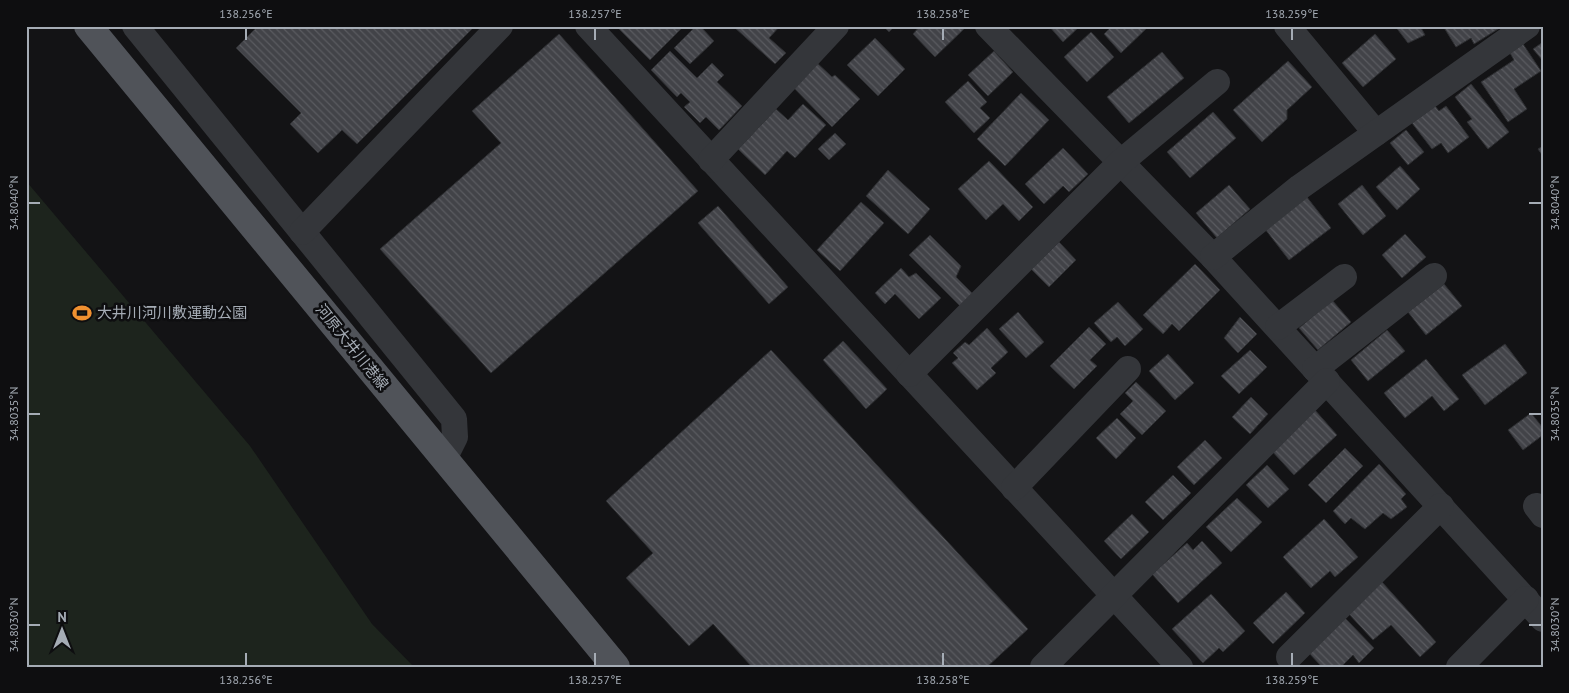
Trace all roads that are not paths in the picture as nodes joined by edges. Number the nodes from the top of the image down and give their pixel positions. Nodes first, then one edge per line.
1 (88, 26) edge
2 (135, 26) edge
3 (500, 26) edge
4 (588, 26) edge
5 (836, 26) edge
6 (988, 26) edge
7 (1287, 26) edge
8 (1527, 26) edge
9 (1216, 82) dead end
10 (1376, 133) junction
11 (711, 160) junction
12 (1121, 162) junction
13 (302, 232) junction
14 (1213, 257) junction
15 (1434, 276) dead end
16 (1344, 277) dead end
17 (1278, 327) junction
18 (1128, 369) dead end
19 (909, 374) junction
20 (1321, 375) junction
21 (444, 459) junction
22 (1014, 488) junction
23 (1441, 506) junction
24 (1115, 597) junction
25 (1536, 607) edge
26 (1289, 657) dead end
27 (616, 667) edge
28 (1043, 667) edge
29 (1180, 667) edge
30 (1459, 667) edge

1 - 21 main road, 河原大井川港線
2 - 13 street
3 - 13 street
4 - 11 street
5 - 11 street
6 - 12 street
7 - 10 street
8 - 10 street
9 - 12 street
10 - 14 street
11 - 19 street
12 - 14 street
12 - 19 street
13 - 21 street
14 - 17 street
15 - 20 street
16 - 17 street
17 - 20 street
18 - 22 street
19 - 22 street
20 - 23 street
20 - 24 street
21 - 27 main road, 河原大井川港線
22 - 24 street
23 - 25 street
23 - 26 street
24 - 28 street
24 - 29 street
25 - 30 street

